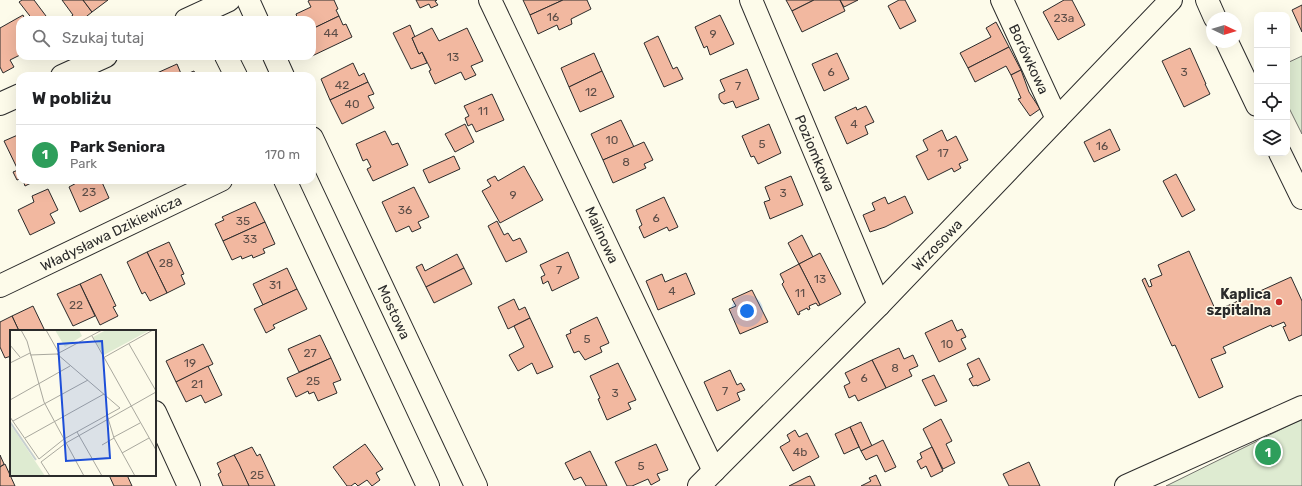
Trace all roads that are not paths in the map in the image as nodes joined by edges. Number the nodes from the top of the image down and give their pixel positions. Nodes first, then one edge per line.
1 (229, 0) edge
2 (248, 0) edge
3 (490, 0) edge
4 (751, 0) edge
5 (1002, 0) edge
6 (1171, 0) edge
7 (1208, 0) edge
8 (1213, 12) edge
9 (199, 13) edge
10 (255, 16) edge
11 (1230, 48) edge
12 (97, 60) edge
13 (228, 60) edge
14 (276, 60) edge
15 (71, 72) edge
16 (234, 72) edge
17 (281, 72) edge
18 (16, 97) edge
19 (1254, 99) edge
20 (0, 104) edge
21 (1057, 119) junction
22 (316, 147) edge
23 (1281, 156) edge
24 (214, 184) edge
25 (287, 184) edge
26 (1302, 198) edge
27 (0, 286) edge
28 (879, 305) junction
29 (1302, 407) edge
30 (156, 414) edge
31 (706, 478) edge
32 (473, 485) edge
33 (189, 486) edge
34 (428, 486) edge
35 (1126, 486) edge

1 - 9 street
2 - 10 street
3 - 31 street, Malinowa
4 - 28 street, Poziomkowa
5 - 21 street, Borówkowa
6 - 21 street, Wrzosowa
7 - 8 street
11 - 19 street
12 - 15 street
13 - 16 street
14 - 17 street
18 - 20 street
21 - 28 street, Wrzosowa
22 - 32 street, Mostowa
23 - 26 street
24 - 27 street, Władysława Dzikiewicza
25 - 34 street
28 - 31 street, Wrzosowa
29 - 35 street
30 - 33 street

